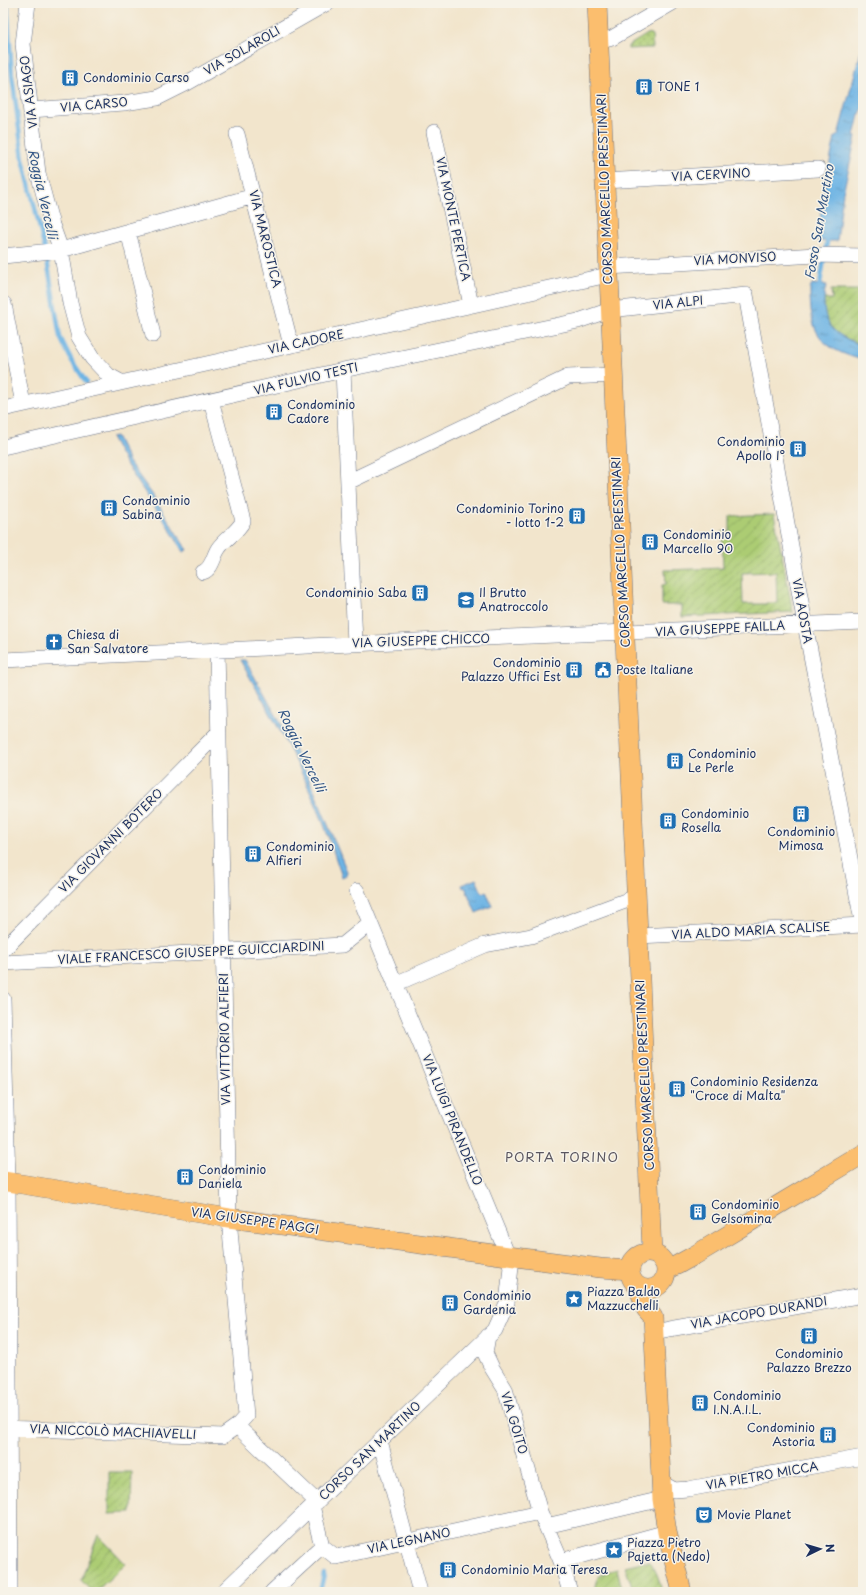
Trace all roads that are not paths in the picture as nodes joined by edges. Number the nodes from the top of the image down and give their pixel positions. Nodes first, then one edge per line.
1 (28, 3) edge
2 (327, 3) edge
3 (597, 3) edge
4 (672, 3) edge
5 (598, 42) junction
6 (157, 98) joint
7 (31, 110) junction
8 (434, 132) dead end
9 (237, 134) dead end
10 (818, 169) dead end
11 (604, 182) junction
12 (254, 196) junction
13 (128, 231) junction
14 (50, 252) junction
15 (3, 256) edge
16 (863, 256) edge
17 (608, 271) junction
18 (746, 295) joint
19 (4, 304) dead end
20 (471, 305) junction
21 (610, 310) junction
22 (154, 335) dead end
23 (291, 345) junction
24 (343, 370) junction
25 (613, 375) junction
26 (121, 382) junction
27 (211, 400) junction
28 (23, 404) junction
29 (3, 409) edge
30 (3, 447) edge
31 (348, 482) junction
32 (203, 572) dead end
33 (863, 622) edge
34 (805, 624) junction
35 (624, 634) junction
36 (355, 643) junction
37 (217, 649) junction
38 (3, 660) edge
39 (218, 733) junction
40 (357, 891) dead end
41 (636, 897) junction
42 (370, 923) junction
43 (863, 926) edge
44 (638, 936) junction
45 (3, 950) edge
46 (223, 951) junction
47 (3, 962) edge
48 (395, 984) junction
49 (3, 999) edge
50 (863, 1154) edge
51 (6, 1181) edge
52 (228, 1218) junction
53 (652, 1252) junction
54 (508, 1256) junction
55 (663, 1277) junction
56 (634, 1278) junction
57 (863, 1296) edge
58 (6, 1300) edge
59 (654, 1325) junction
60 (488, 1336) junction
61 (237, 1426) junction
62 (6, 1428) edge
63 (222, 1436) joint
64 (380, 1440) junction
65 (863, 1457) edge
66 (662, 1491) junction
67 (315, 1504) junction
68 (543, 1519) junction
69 (666, 1532) junction
70 (406, 1542) junction
71 (322, 1546) junction
72 (561, 1561) junction
73 (10, 1592) edge
74 (223, 1592) edge
75 (272, 1592) edge
76 (420, 1592) edge
77 (570, 1592) edge
78 (682, 1592) edge

1 - 7 street, VIA ASIAGO
2 - 6 street, VIA SOLAROLI
3 - 5 main road, CORSO MARCELLO PRESTINARI
4 - 5 street
5 - 11 main road, CORSO MARCELLO PRESTINARI
6 - 7 street, VIA CARSO
7 - 14 street, VIA ASIAGO
8 - 20 street, VIA MONTE PERTICA
9 - 12 street, VIA MAROSTICA
10 - 11 street, VIA CERVINO
11 - 17 main road, CORSO MARCELLO PRESTINARI
12 - 13 street
12 - 23 street, VIA MAROSTICA
13 - 14 street
13 - 22 street
14 - 15 street
14 - 26 street, VIA ASIAGO
16 - 17 street, VIA MONVISO
17 - 20 street, VIA CADORE
17 - 21 main road, CORSO MARCELLO PRESTINARI
18 - 21 street, VIA ALPI
18 - 34 street, VIA AOSTA
19 - 28 street
20 - 23 street, VIA CADORE
21 - 24 street, VIA FULVIO TESTI
21 - 25 main road, CORSO MARCELLO PRESTINARI
23 - 26 street, VIA CADORE
24 - 27 street, VIA FULVIO TESTI
24 - 31 street
25 - 31 street
25 - 35 main road, CORSO MARCELLO PRESTINARI
26 - 28 street, VIA CADORE
27 - 30 street, VIA FULVIO TESTI
27 - 32 street
28 - 29 street, VIA CADORE
31 - 36 street
33 - 34 street, VIA GIUSEPPE FAILLA
34 - 35 street, VIA GIUSEPPE FAILLA
34 - 43 street, VIA AOSTA
35 - 36 street, VIA GIUSEPPE CHICCO
35 - 41 main road, CORSO MARCELLO PRESTINARI
36 - 37 street, VIA GIUSEPPE CHICCO
37 - 38 street, VIA GIUSEPPE CHICCO
37 - 39 street, VIA VITTORIO ALFIERI
39 - 45 street, VIA GIOVANNI BOTERO
39 - 46 street, VIA VITTORIO ALFIERI
40 - 42 street, VIA LUIGI PIRANDELLO
41 - 44 main road, CORSO MARCELLO PRESTINARI
41 - 48 street
42 - 46 street, VIALE FRANCESCO GIUSEPPE GUICCIARDINI
42 - 48 street, VIA LUIGI PIRANDELLO
43 - 44 street, VIA ALDO MARIA SCALISE
44 - 53 main road, CORSO MARCELLO PRESTINARI
46 - 47 street, VIALE FRANCESCO GIUSEPPE GUICCIARDINI
46 - 52 street, VIA VITTORIO ALFIERI
48 - 54 street, VIA LUIGI PIRANDELLO
49 - 51 street
50 - 55 main road
51 - 52 main road, VIA GIUSEPPE PAGGI
51 - 58 street
52 - 54 main road, VIA GIUSEPPE PAGGI
52 - 61 street, VIA VITTORIO ALFIERI
53 - 55 main road
53 - 56 main road
54 - 56 main road
54 - 60 street, CORSO SAN MARTINO
55 - 56 main road
55 - 59 main road
56 - 59 main road
57 - 59 street, VIA JACOPO DURANDI
58 - 62 street
59 - 66 main road
60 - 64 street, CORSO SAN MARTINO
60 - 68 street, VIA GOITO
61 - 63 street, VIA VITTORIO ALFIERI
61 - 67 street
62 - 63 street, VIA NICCOLÒ MACHIAVELLI
62 - 73 street
64 - 67 street, CORSO SAN MARTINO
64 - 70 street
65 - 66 street, VIA PIETRO MICCA
66 - 68 street
66 - 69 main road
67 - 71 street
67 - 74 street, CORSO SAN MARTINO
68 - 70 street, VIA LEGNANO
68 - 72 street
69 - 72 street
69 - 78 main road
70 - 71 street, VIA LEGNANO
70 - 76 street
71 - 75 street
72 - 77 street

